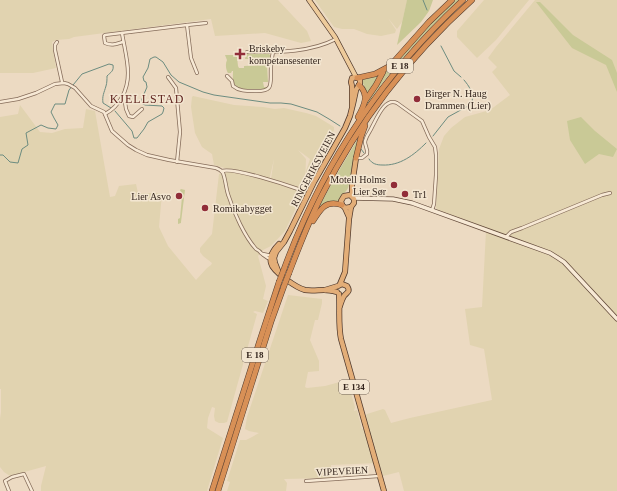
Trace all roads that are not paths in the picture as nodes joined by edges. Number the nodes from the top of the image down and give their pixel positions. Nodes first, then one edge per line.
1 (309, 0) edge
2 (452, 0) edge
3 (463, 0) edge
4 (472, 0) edge
5 (206, 23) dead end
6 (187, 25) junction
7 (122, 33) junction
8 (335, 40) junction
9 (57, 42) dead end
10 (123, 42) junction
11 (247, 52) dead end
12 (273, 52) junction
13 (383, 71) junction
14 (197, 73) dead end
15 (168, 76) dead end
16 (227, 76) dead end
17 (355, 78) junction
18 (62, 82) junction
19 (356, 86) junction
20 (124, 95) junction
21 (365, 101) junction
22 (0, 102) edge
23 (376, 106) junction
24 (142, 109) dead end
25 (105, 114) junction
26 (347, 139) junction
27 (356, 158) junction
28 (177, 162) junction
29 (222, 171) junction
30 (352, 185) junction
31 (301, 190) dead end
32 (610, 193) dead end
33 (347, 195) junction
34 (353, 197) junction
35 (366, 199) junction
36 (353, 205) junction
37 (344, 206) junction
38 (432, 210) junction
39 (349, 219) junction
40 (505, 237) junction
41 (302, 238) junction
42 (272, 257) junction
43 (281, 271) junction
44 (345, 272) junction
45 (339, 285) junction
46 (346, 286) junction
47 (324, 290) junction
48 (338, 293) junction
49 (344, 295) junction
50 (340, 307) junction
51 (617, 319) edge
52 (234, 429) junction
53 (380, 476) junction
54 (306, 481) dead end
55 (9, 491) edge
56 (32, 491) edge
57 (212, 491) edge
58 (218, 491) edge
59 (384, 491) edge

1 - 8 main road
2 - 13 highway, E 18
3 - 26 highway, E 18
4 - 23 highway, E 18
5 - 6 street
6 - 7 street
6 - 14 street
7 - 10 street
7 - 10 street
8 - 12 street
8 - 17 main road
9 - 18 street
10 - 20 street
11 - 12 street
12 - 16 street
13 - 17 highway, E 18
13 - 21 highway, E 18
15 - 28 street
17 - 19 highway, RINGERIKSVEIEN
17 - 19 highway
18 - 22 street
18 - 25 street
19 - 21 highway
19 - 42 highway, RINGERIKSVEIEN
20 - 24 street
20 - 25 street
21 - 26 highway, E 18
23 - 27 highway, E 18
23 - 41 highway, E 18
25 - 28 street
26 - 43 highway, E 18
27 - 30 highway, E 18
27 - 38 street
28 - 29 street
29 - 31 street
29 - 42 street
30 - 33 highway, E 18
30 - 34 highway, E 18
32 - 40 street
33 - 34 highway
33 - 37 highway, E 18
34 - 35 main road
34 - 36 highway, E 18
35 - 36 main road
35 - 38 main road
36 - 37 highway, E 18
36 - 39 highway, E 18
37 - 39 highway, E 18
37 - 41 highway, E 18
38 - 40 main road
39 - 44 highway, E 18
40 - 51 main road
41 - 52 highway, E 18, bridge
42 - 43 highway
43 - 47 highway
43 - 52 highway, E 18, bridge
44 - 45 highway, E 18
44 - 46 highway, E 18
45 - 46 highway
45 - 47 highway
45 - 48 highway, E 134
46 - 49 highway, E 134
47 - 48 highway
48 - 49 highway
48 - 50 highway, E 134
49 - 50 highway, E 134
50 - 53 highway, E 134
52 - 57 highway, E 18
52 - 58 highway, E 18
53 - 54 street, VIPEVEIEN
53 - 59 highway, E 134
55 - 56 street

